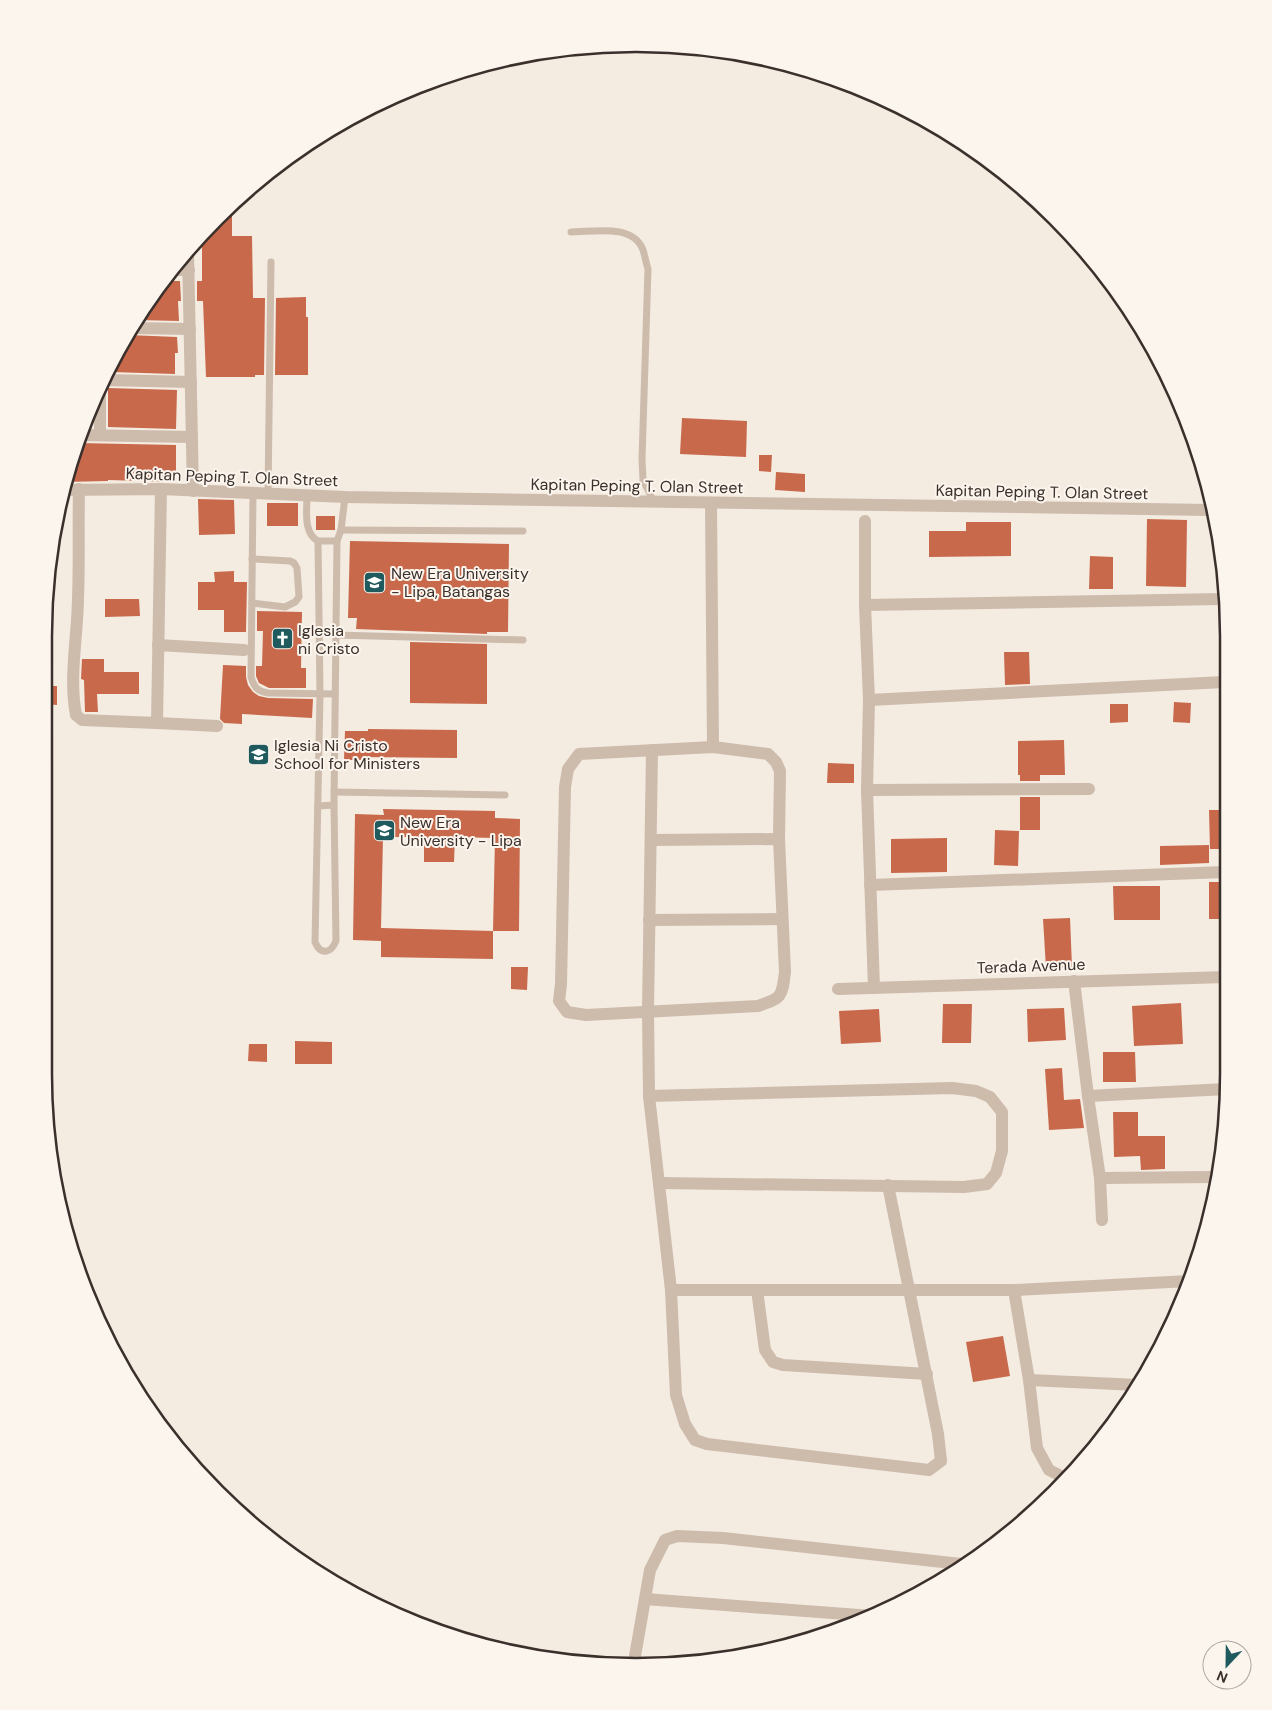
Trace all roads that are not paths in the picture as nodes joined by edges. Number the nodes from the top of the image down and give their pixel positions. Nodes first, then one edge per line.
1 (571, 232) dead end
2 (189, 262) edge
3 (271, 262) dead end
4 (182, 270) edge
5 (189, 270) junction
6 (141, 328) edge
7 (190, 329) junction
8 (112, 380) edge
9 (191, 382) junction
10 (100, 406) edge
11 (88, 434) edge
12 (100, 435) junction
13 (192, 437) junction
14 (71, 489) edge
15 (79, 489) junction
16 (161, 489) junction
17 (193, 490) junction
18 (254, 494) junction
19 (268, 494) junction
20 (307, 496) junction
21 (345, 497) junction
22 (655, 502) junction
23 (711, 503) junction
24 (1205, 510) edge
25 (865, 521) dead end
26 (341, 530) junction
27 (523, 531) dead end
28 (318, 541) junction
29 (337, 541) junction
30 (252, 559) junction
31 (1218, 599) edge
32 (252, 603) junction
33 (865, 605) junction
34 (336, 636) junction
35 (523, 640) dead end
36 (158, 645) junction
37 (244, 650) dead end
38 (1220, 682) edge
39 (320, 694) junction
40 (335, 694) junction
41 (868, 700) junction
42 (157, 723) junction
43 (217, 726) dead end
44 (714, 748) junction
45 (652, 750) junction
46 (867, 790) junction
47 (1089, 790) dead end
48 (334, 792) junction
49 (505, 795) dead end
50 (334, 805) junction
51 (318, 806) junction
52 (779, 839) junction
53 (651, 840) junction
54 (1220, 872) edge
55 (870, 885) junction
56 (782, 919) junction
57 (649, 920) junction
58 (1220, 977) edge
59 (1074, 981) junction
60 (874, 988) junction
61 (838, 989) dead end
62 (648, 1011) junction
63 (1219, 1089) edge
64 (649, 1096) junction
65 (1088, 1096) junction
66 (1210, 1176) edge
67 (1100, 1178) junction
68 (659, 1183) junction
69 (888, 1185) junction
70 (1102, 1220) dead end
71 (1181, 1281) edge
72 (670, 1290) junction
73 (757, 1290) junction
74 (908, 1290) junction
75 (1014, 1290) junction
76 (927, 1374) junction
77 (1030, 1380) junction
78 (1129, 1385) edge
79 (1060, 1475) edge
80 (953, 1563) edge
81 (646, 1599) junction
82 (855, 1615) edge
83 (635, 1658) edge

1 - 22 lane
2 - 5 street
3 - 19 lane
4 - 5 street
5 - 7 street
6 - 7 street
7 - 9 street
8 - 9 street
9 - 13 street
10 - 12 street
11 - 12 street
12 - 13 street
13 - 17 street
14 - 15 street, Kapitan Peping T. Olan Street
15 - 16 street, Kapitan Peping T. Olan Street
15 - 42 street
16 - 17 street, Kapitan Peping T. Olan Street
16 - 36 street
17 - 18 street, Kapitan Peping T. Olan Street
18 - 19 street, Kapitan Peping T. Olan Street
18 - 30 lane
19 - 20 street, Kapitan Peping T. Olan Street
20 - 21 street, Kapitan Peping T. Olan Street
20 - 28 lane
21 - 22 street, Kapitan Peping T. Olan Street
21 - 26 lane
22 - 23 street, Kapitan Peping T. Olan Street
23 - 24 street, Kapitan Peping T. Olan Street
23 - 44 street
25 - 33 street
26 - 27 lane
26 - 29 lane
28 - 29 lane
28 - 39 lane
29 - 34 lane
30 - 32 lane
30 - 32 lane
31 - 33 street
32 - 39 lane
33 - 41 street
34 - 35 lane
34 - 40 lane
36 - 37 street
36 - 42 street
38 - 41 street
39 - 40 lane
39 - 51 lane
40 - 48 lane
41 - 46 street
42 - 43 street
44 - 45 street
44 - 52 street
45 - 53 street
45 - 62 street
46 - 47 street
46 - 55 street
48 - 49 lane
48 - 50 lane
50 - 51 lane
50 - 51 lane
52 - 53 street
52 - 56 street
53 - 57 street
54 - 55 street
55 - 60 street
56 - 57 street
56 - 62 street
57 - 62 street
58 - 59 street, Terada Avenue
59 - 60 street, Terada Avenue
59 - 65 street
60 - 61 street, Terada Avenue
62 - 64 street
63 - 65 street
64 - 68 street
64 - 69 street
65 - 67 street
66 - 67 street
67 - 70 street
68 - 69 street
68 - 72 street
69 - 74 street
71 - 75 street
72 - 73 street
72 - 76 street
73 - 74 street
73 - 76 street
74 - 75 street
74 - 76 street
75 - 77 street
77 - 78 street
77 - 79 street
80 - 81 street
81 - 82 street
81 - 83 street

